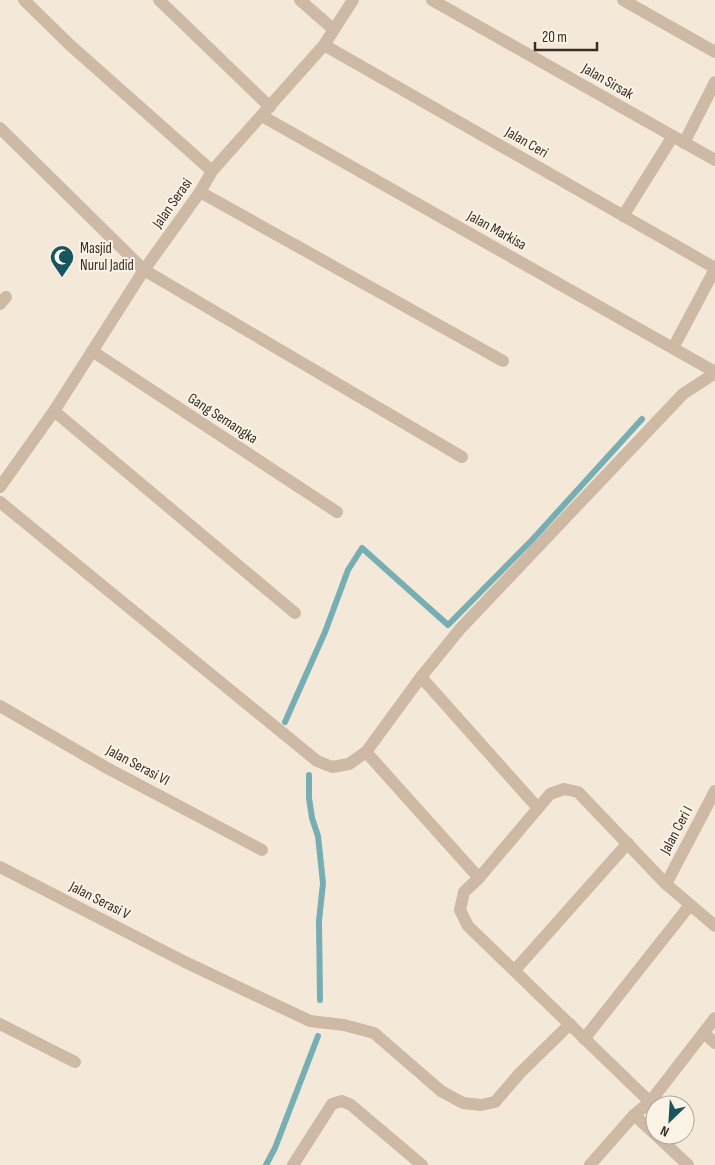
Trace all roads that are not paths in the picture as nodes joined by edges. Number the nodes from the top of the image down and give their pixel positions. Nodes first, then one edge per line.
1 (24, 0) edge
2 (159, 0) edge
3 (300, 0) edge
4 (353, 0) edge
5 (432, 0) edge
6 (623, 0) edge
7 (332, 29) junction
8 (324, 44) junction
9 (715, 52) edge
10 (715, 82) edge
11 (266, 111) junction
12 (0, 128) edge
13 (672, 136) junction
14 (684, 143) junction
15 (715, 160) edge
16 (212, 171) junction
17 (200, 192) junction
18 (623, 216) junction
19 (715, 268) edge
20 (144, 270) junction
21 (673, 348) junction
22 (92, 351) junction
23 (503, 361) dead end
24 (715, 373) edge
25 (54, 411) junction
26 (462, 457) dead end
27 (0, 487) edge
28 (0, 502) edge
29 (337, 512) dead end
30 (295, 613) dead end
31 (421, 677) junction
32 (0, 706) edge
33 (366, 752) junction
34 (715, 792) edge
35 (538, 808) junction
36 (628, 843) junction
37 (262, 850) dead end
38 (0, 867) edge
39 (479, 878) junction
40 (666, 884) junction
41 (690, 905) junction
42 (715, 926) edge
43 (515, 970) junction
44 (715, 1018) edge
45 (0, 1024) edge
46 (570, 1024) junction
47 (704, 1033) junction
48 (584, 1039) junction
49 (715, 1043) edge
50 (75, 1062) dead end
51 (655, 1095) edge
52 (645, 1097) edge
53 (645, 1106) edge
54 (634, 1115) junction
55 (645, 1125) edge
56 (666, 1145) edge
57 (293, 1165) edge
58 (422, 1165) edge
59 (590, 1165) edge
60 (688, 1165) edge

1 - 16 street
2 - 11 street, Jalan Markisa
3 - 7 street
4 - 7 street, Jalan Serasi
5 - 13 street, Jalan Sirsak
6 - 9 street
7 - 8 street, Jalan Serasi
8 - 11 street, Jalan Serasi
8 - 18 street, Jalan Ceri
10 - 14 street
11 - 16 street, Jalan Serasi
11 - 21 street, Jalan Markisa
12 - 20 street
13 - 14 street, Jalan Sirsak
13 - 18 street
14 - 15 street, Jalan Sirsak
16 - 17 street, Jalan Serasi
17 - 20 street, Jalan Serasi
17 - 23 street
18 - 19 street, Jalan Ceri
19 - 21 street
20 - 22 street, Jalan Serasi
20 - 26 street
21 - 24 street, Jalan Markisa
22 - 25 street, Jalan Serasi
22 - 29 street, Gang Semangka
24 - 31 street
25 - 27 street, Jalan Serasi
25 - 30 street
28 - 33 street
31 - 33 street
31 - 35 street
32 - 37 street, Jalan Serasi VI
33 - 39 street
34 - 40 street, Jalan Ceri I
35 - 36 street
35 - 39 street
36 - 40 street
36 - 43 street
38 - 46 street, Jalan Serasi V
39 - 43 street
40 - 41 street
41 - 42 street
41 - 48 street
43 - 46 street
44 - 47 street
45 - 50 street
46 - 48 street
47 - 49 street
47 - 51 street
48 - 52 street
53 - 54 street
54 - 55 street
54 - 59 street
56 - 60 street
57 - 58 street

